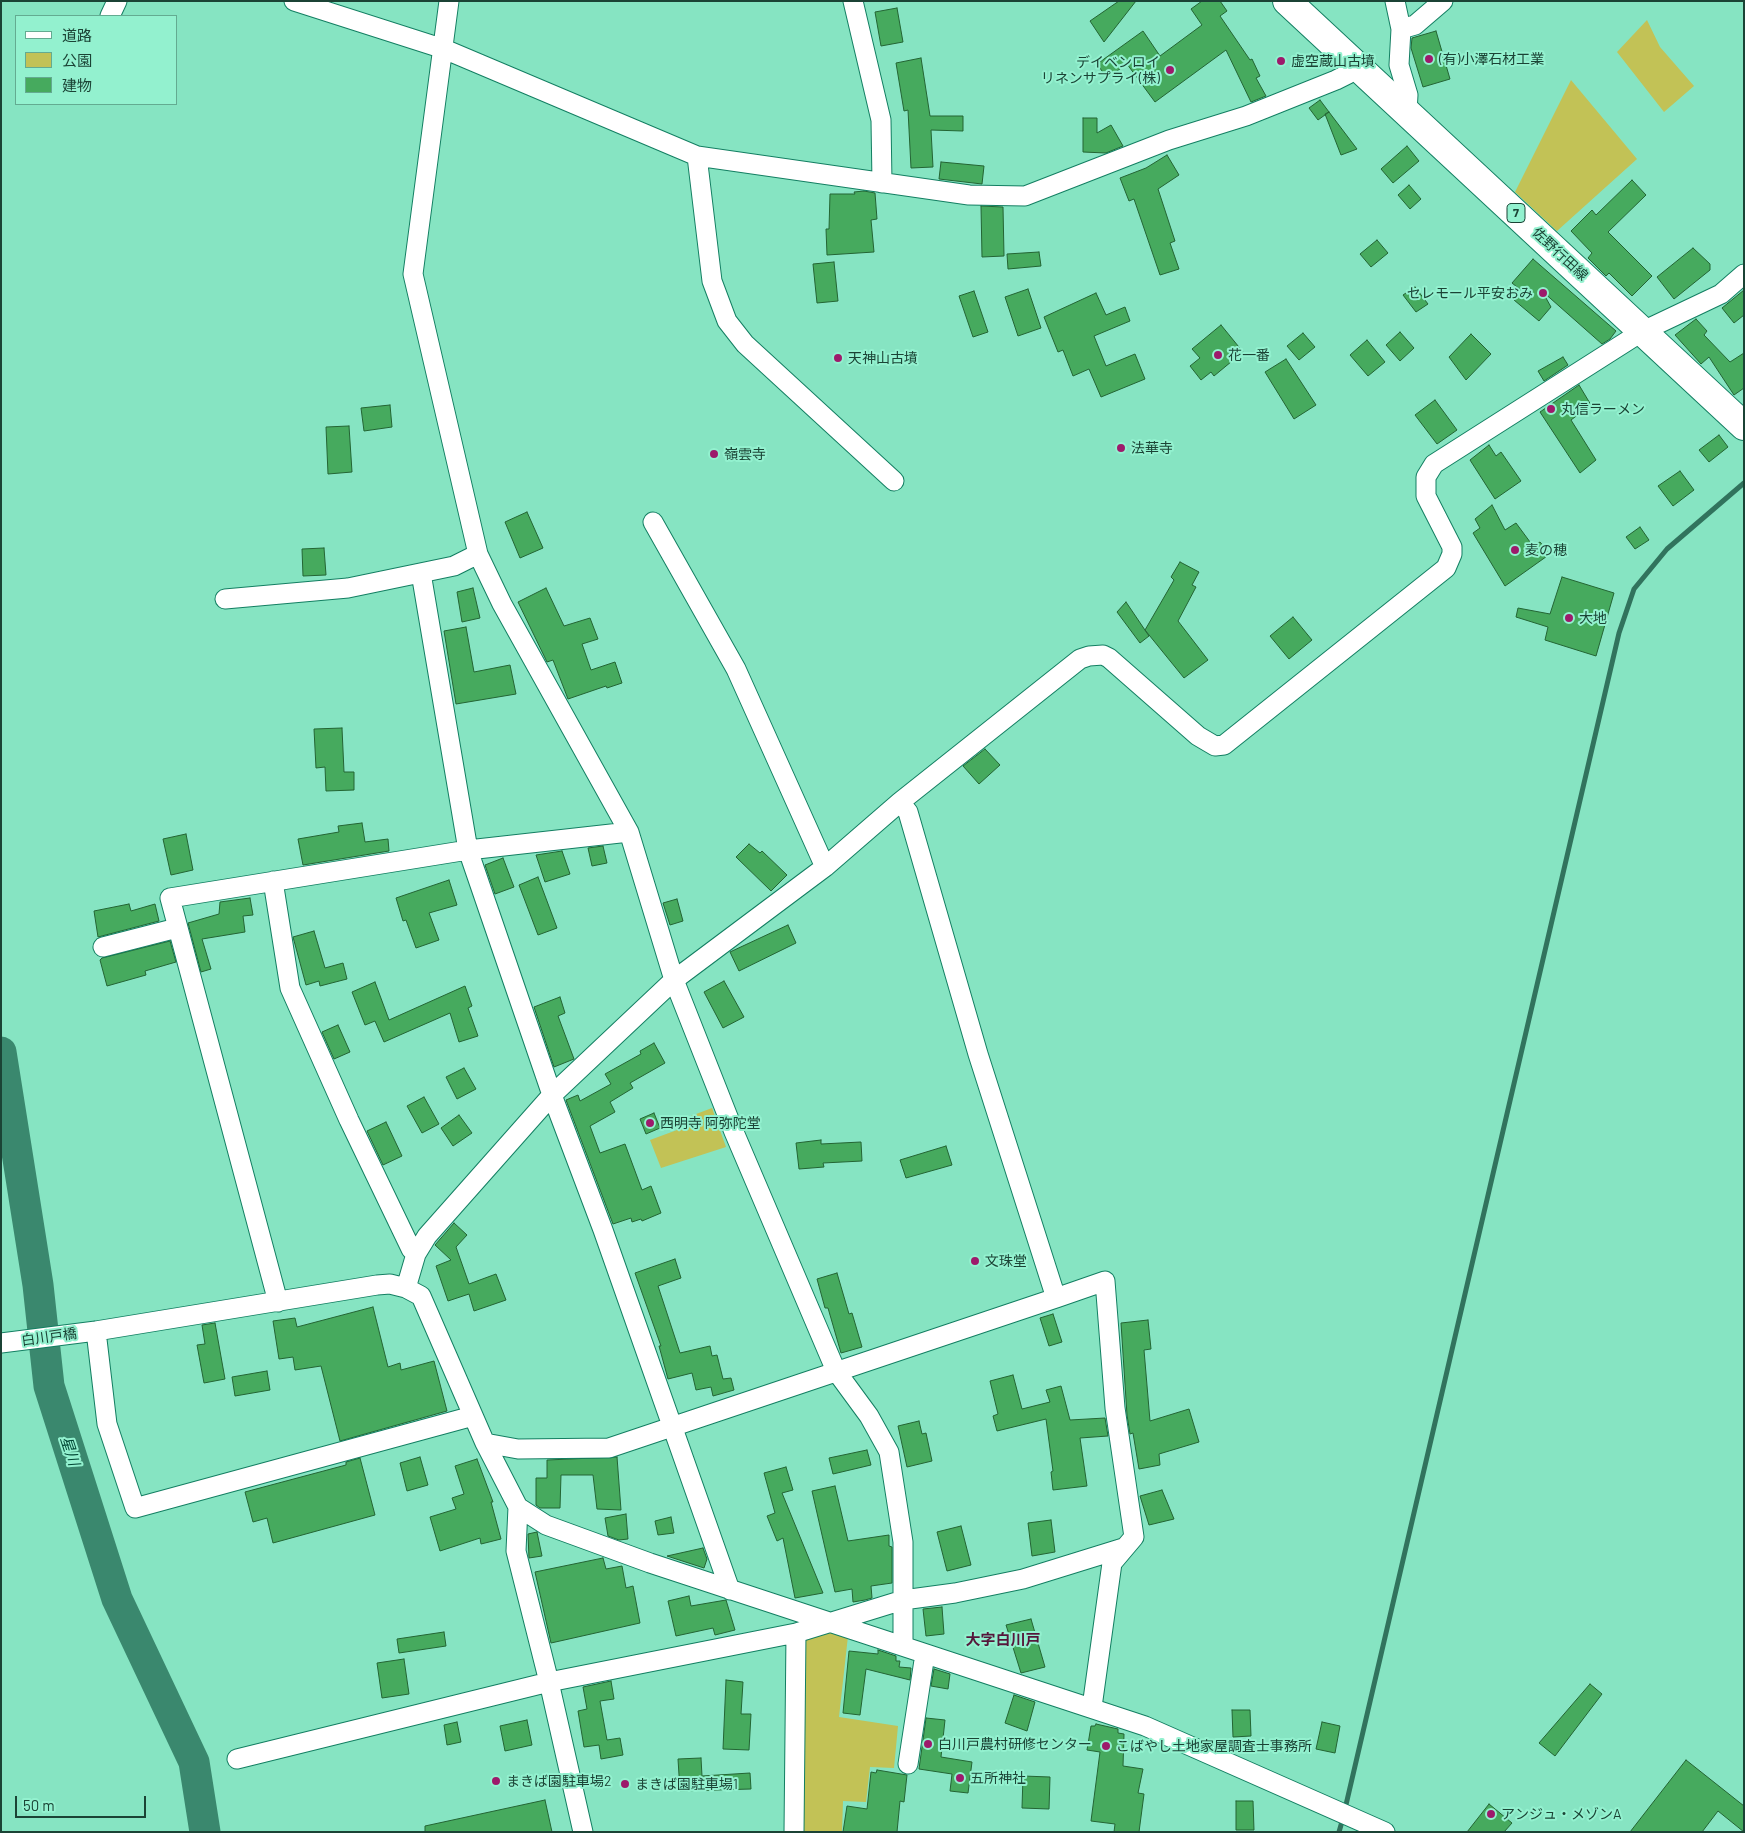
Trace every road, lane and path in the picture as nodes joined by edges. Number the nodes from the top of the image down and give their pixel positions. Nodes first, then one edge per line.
1 (117, 1) edge
2 (294, 1) edge
3 (449, 1) edge
4 (853, 1) edge
5 (1287, 1) edge
6 (1395, 1) edge
7 (1443, 1) edge
8 (110, 15) edge
9 (1400, 29) junction
10 (444, 49) junction
11 (1399, 65) junction
12 (1362, 71) junction
13 (1407, 112) junction
14 (697, 156) junction
15 (882, 183) junction
16 (1744, 274) edge
17 (1643, 330) junction
18 (1744, 426) edge
19 (894, 480) dead end
20 (653, 522) dead end
21 (478, 554) junction
22 (421, 573) junction
23 (225, 599) dead end
24 (900, 802) junction
25 (629, 832) junction
26 (468, 850) junction
27 (825, 867) junction
28 (274, 881) junction
29 (176, 928) junction
30 (103, 947) dead end
31 (674, 980) junction
32 (552, 1095) junction
33 (416, 1254) junction
34 (406, 1288) junction
35 (1056, 1298) junction
36 (278, 1302) junction
37 (96, 1330) junction
38 (1, 1344) edge
39 (836, 1372) junction
40 (473, 1416) junction
41 (672, 1427) junction
42 (485, 1443) junction
43 (518, 1508) junction
44 (1123, 1548) junction
45 (730, 1590) junction
46 (903, 1600) junction
47 (829, 1622) junction
48 (796, 1632) junction
49 (903, 1646) junction
50 (925, 1654) junction
51 (549, 1682) junction
52 (1092, 1708) junction
53 (237, 1759) dead end
54 (908, 1764) dead end
55 (1348, 1824) edge
56 (583, 1832) edge
57 (794, 1832) edge
58 (1385, 1832) edge

1 - 8 street
2 - 10 street
3 - 10 street
4 - 15 street
5 - 12 main road, 佐野行田線 / 7
6 - 9 street
7 - 9 street
9 - 11 street
10 - 14 street
10 - 21 street
11 - 12 street
11 - 13 street
12 - 13 main road, 佐野行田線 / 7
12 - 15 street
13 - 17 main road, 佐野行田線 / 7
14 - 15 street
14 - 19 street
16 - 17 street
17 - 18 main road, 佐野行田線 / 7
17 - 24 street
20 - 27 street
21 - 22 street
21 - 25 street
22 - 23 street
22 - 26 street
24 - 27 street
24 - 35 street
25 - 26 street
25 - 31 street
26 - 28 street
26 - 32 street
27 - 31 street
28 - 29 street
28 - 33 street
29 - 30 street
29 - 36 street
31 - 32 street
31 - 39 street
32 - 33 street
32 - 41 street
33 - 34 street
34 - 36 street, 白川戸橋
34 - 40 street
35 - 39 street
35 - 44 street
36 - 37 street, 白川戸橋
37 - 38 street, 白川戸橋
37 - 40 street
39 - 41 street
39 - 46 street
40 - 42 street
41 - 42 street
41 - 45 street
42 - 43 street
43 - 45 street
43 - 51 street
44 - 46 street
44 - 52 street
45 - 47 street
46 - 47 street
46 - 49 street
47 - 48 street
47 - 49 street
48 - 51 street
48 - 57 street
49 - 50 street
50 - 52 street
50 - 54 street
51 - 53 street
51 - 56 street
52 - 55 street
55 - 58 street

